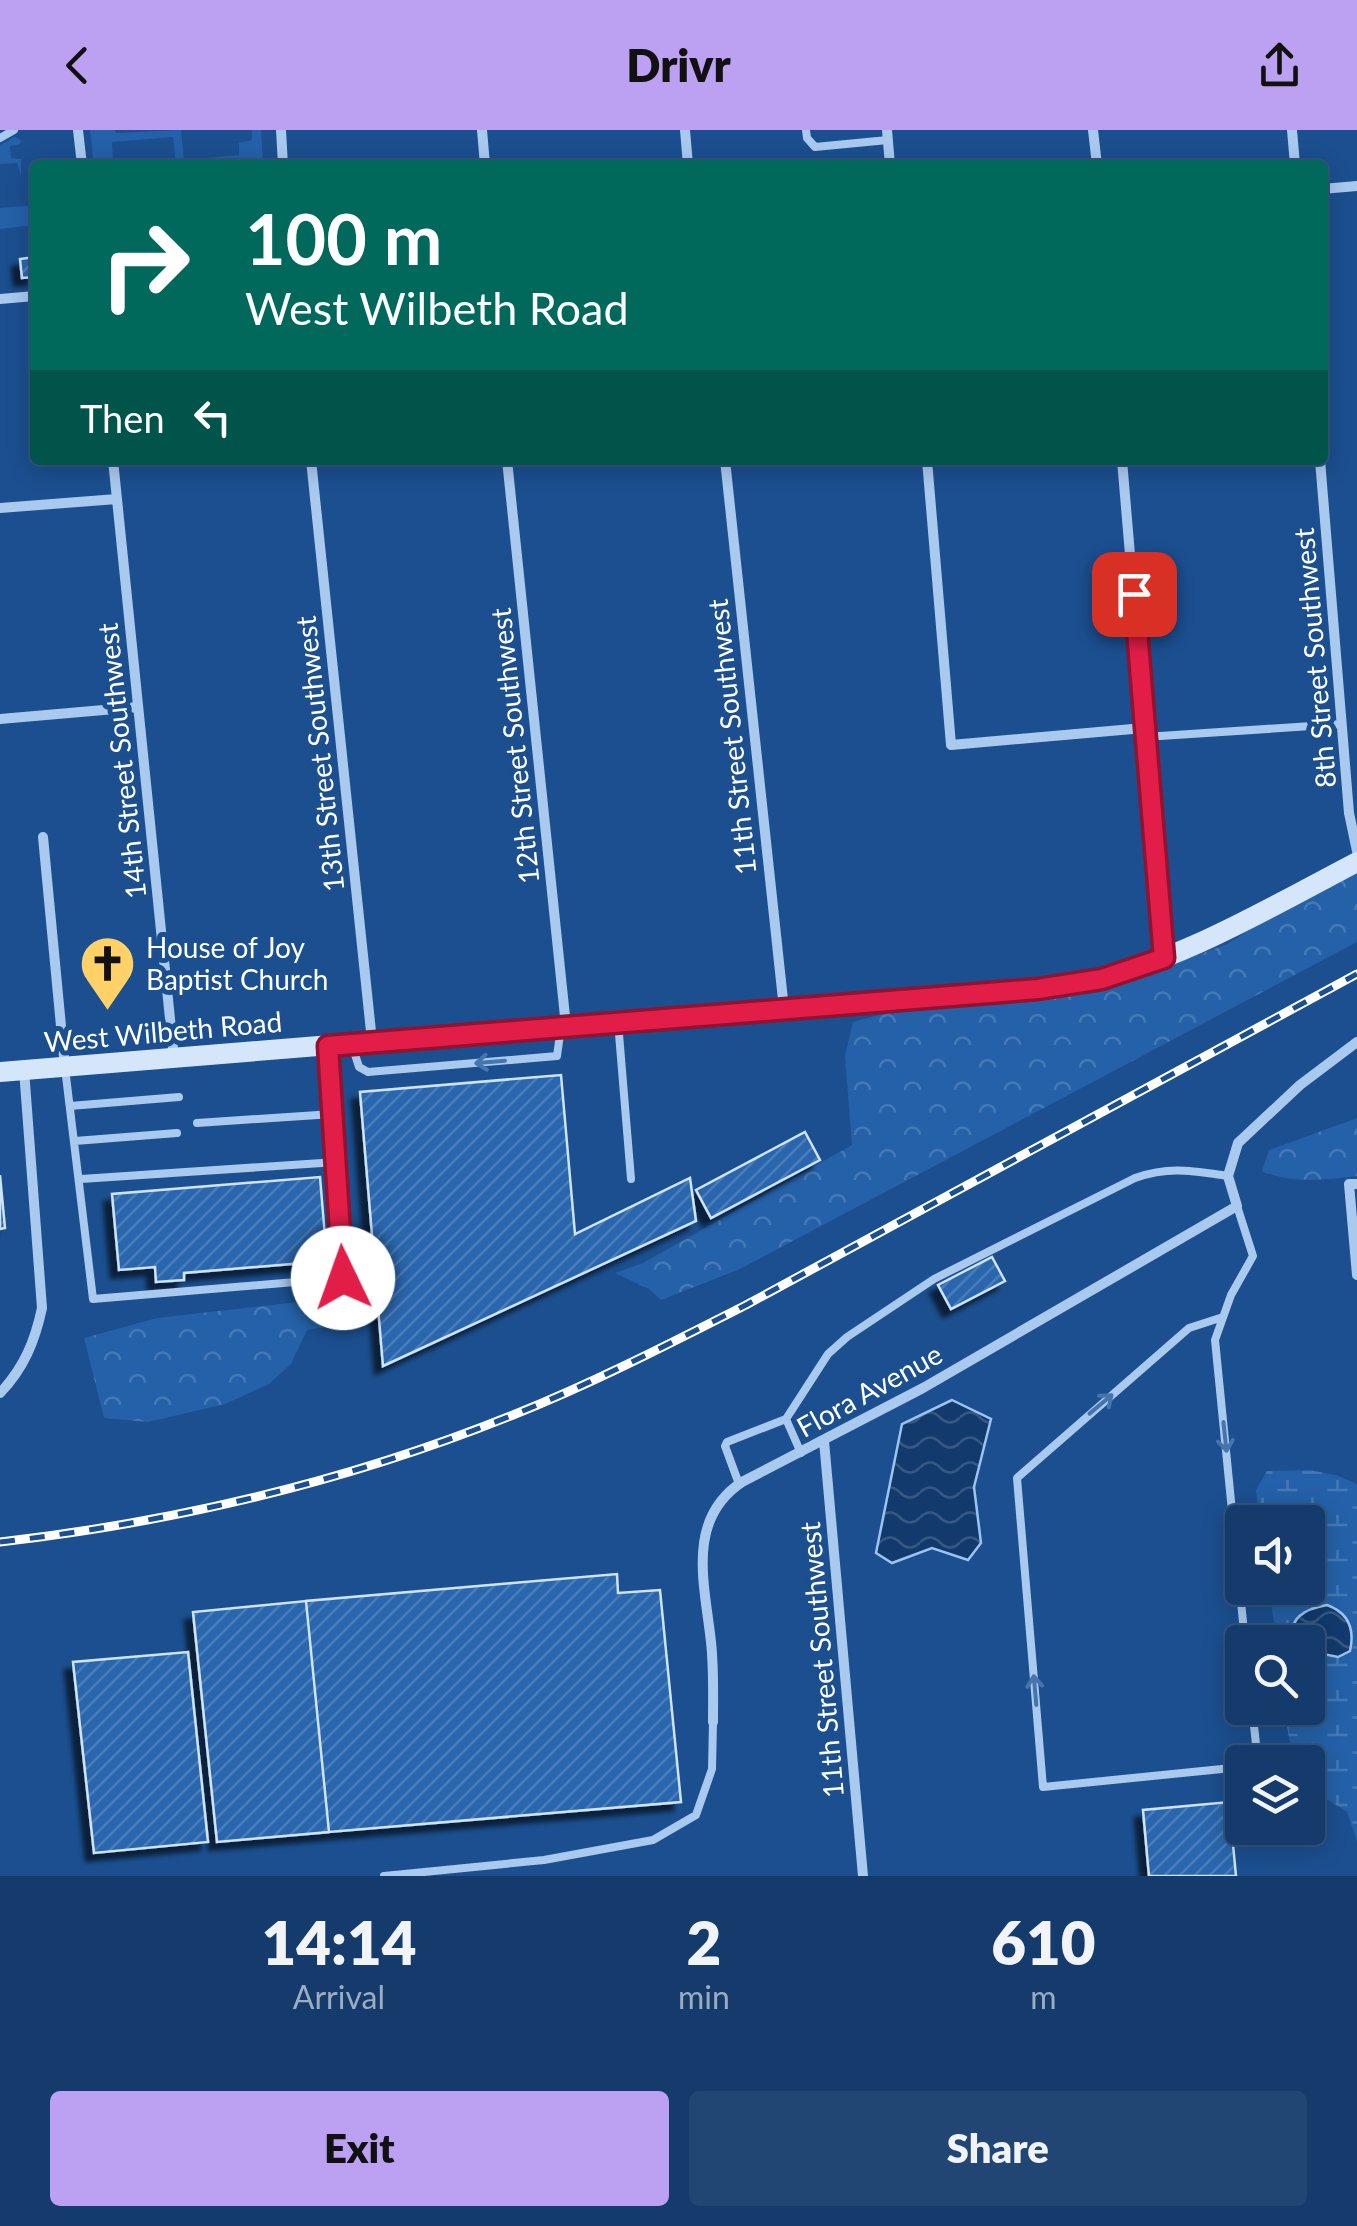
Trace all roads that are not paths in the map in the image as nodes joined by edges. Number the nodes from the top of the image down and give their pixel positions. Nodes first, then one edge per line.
1 (14, 130) edge
2 (78, 130) edge
3 (281, 130) edge
4 (482, 130) edge
5 (685, 130) edge
6 (806, 130) edge
7 (1093, 130) edge
8 (1292, 130) edge
9 (888, 135) edge
10 (0, 138) edge
11 (81, 160) edge
12 (284, 160) edge
13 (485, 160) edge
14 (688, 160) edge
15 (890, 160) edge
16 (1096, 160) edge
17 (1295, 160) edge
18 (1357, 186) edge
19 (1328, 188) edge
20 (30, 296) edge
21 (0, 299) edge
22 (114, 465) edge
23 (311, 465) edge
24 (508, 465) edge
25 (726, 465) edge
26 (927, 465) edge
27 (1122, 465) edge
28 (1320, 465) edge
29 (117, 499) junction
30 (0, 508) edge
31 (138, 707) junction
32 (0, 719) edge
33 (1342, 724) junction
34 (1145, 733) junction
35 (42, 837) dead end
36 (1357, 851) edge
37 (1357, 862) edge
38 (1164, 958) junction
39 (784, 1009) junction
40 (618, 1022) junction
41 (564, 1027) junction
42 (1357, 1042) edge
43 (362, 1044) junction
44 (328, 1046) junction
45 (174, 1058) junction
46 (65, 1068) junction
47 (24, 1070) junction
48 (0, 1072) edge
49 (179, 1097) dead end
50 (70, 1106) junction
51 (333, 1114) junction
52 (197, 1124) dead end
53 (178, 1133) dead end
54 (75, 1141) junction
55 (337, 1162) junction
56 (1228, 1176) junction
57 (80, 1179) junction
58 (631, 1179) dead end
59 (1353, 1184) edge
60 (1237, 1206) junction
61 (1357, 1275) edge
62 (1223, 1318) junction
63 (0, 1393) edge
64 (786, 1419) junction
65 (824, 1441) junction
66 (800, 1453) junction
67 (739, 1484) junction
68 (1244, 1625) edge
69 (712, 1722) joint
70 (1225, 1769) edge
71 (384, 1876) edge
72 (863, 1876) edge

1 - 10 lane
2 - 11 street
3 - 12 street
4 - 13 street
5 - 14 street
6 - 9 lane
7 - 16 street
8 - 17 street
9 - 15 street
18 - 19 street
20 - 21 street
22 - 29 street, 14th Street Southwest
23 - 43 street, 13th Street Southwest
24 - 41 street, 12th Street Southwest
25 - 39 street, 11th Street Southwest
26 - 34 street
27 - 34 street
28 - 33 street, 8th Street Southwest
29 - 30 street
29 - 31 street, 14th Street Southwest
31 - 32 street
31 - 45 street, 14th Street Southwest
33 - 34 lane
33 - 36 street, 8th Street Southwest
34 - 38 street
35 - 46 street
37 - 38 main road, West Wilbeth Road
38 - 39 main road, West Wilbeth Road
39 - 40 main road, West Wilbeth Road
40 - 41 main road, West Wilbeth Road
40 - 58 lane
41 - 43 main road, West Wilbeth Road
41 -> 43 lane
42 - 56 street
43 - 44 main road, West Wilbeth Road
44 - 45 main road, West Wilbeth Road
44 - 51 lane
45 - 46 main road, West Wilbeth Road
46 - 47 main road, West Wilbeth Road
46 - 50 lane
47 - 48 main road, West Wilbeth Road
47 - 63 street
49 - 50 lane
50 - 54 lane
51 - 52 lane
51 - 55 lane
53 - 54 lane
54 - 57 lane
55 - 57 lane
55 - 57 lane
56 - 60 street
56 - 64 lane
59 - 61 street
60 - 62 lane
60 - 65 street, Flora Avenue
62 -> 68 lane
70 -> 62 lane
64 - 66 lane
64 - 67 lane
65 - 66 street, Flora Avenue
65 - 72 street, 11th Street Southwest
66 - 67 street, Flora Avenue
67 - 69 street, Flora Avenue
69 - 71 lane

